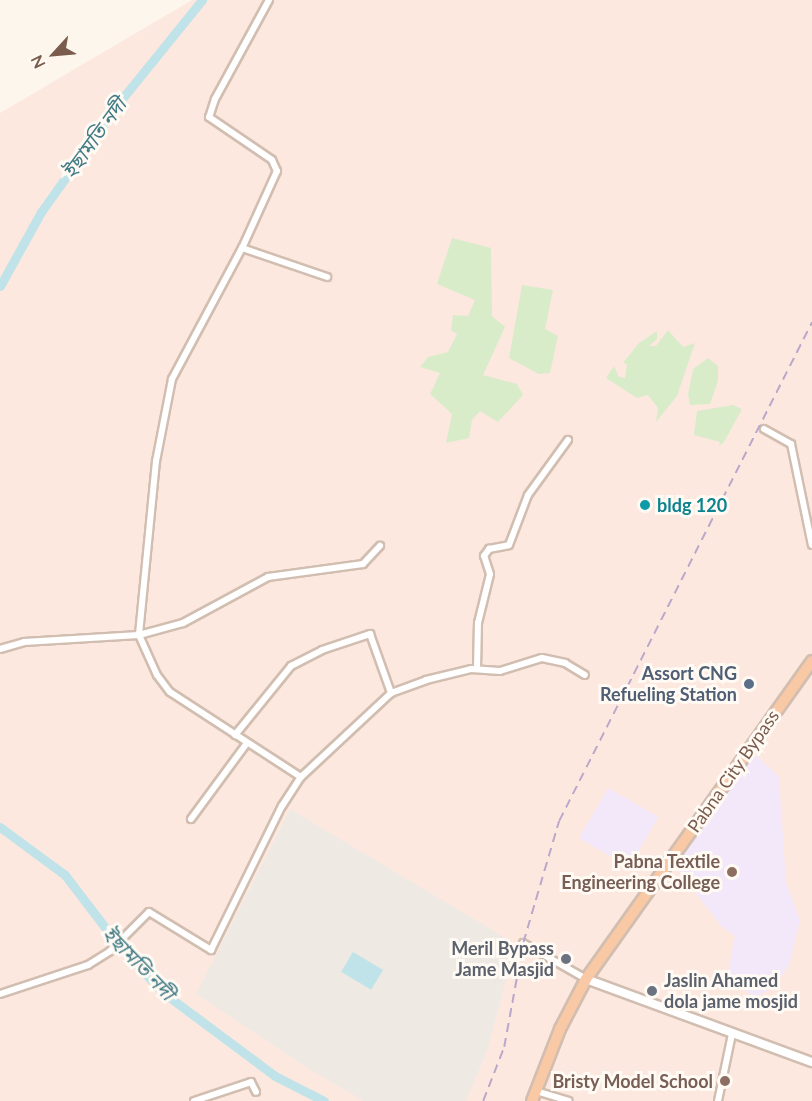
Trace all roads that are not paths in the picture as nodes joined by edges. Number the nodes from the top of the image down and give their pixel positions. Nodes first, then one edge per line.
1 (269, 0) edge
2 (242, 248) junction
3 (327, 278) dead end
4 (764, 429) dead end
5 (568, 440) dead end
6 (812, 545) edge
7 (380, 546) dead end
8 (139, 635) junction
9 (0, 649) edge
10 (812, 661) edge
11 (477, 669) junction
12 (585, 675) dead end
13 (391, 693) junction
14 (235, 735) junction
15 (247, 743) junction
16 (301, 777) junction
17 (191, 819) dead end
18 (523, 943) dead end
19 (586, 979) junction
20 (0, 994) edge
21 (732, 1034) junction
22 (812, 1062) edge
23 (256, 1092) dead end
24 (534, 1096) edge
25 (194, 1101) edge
26 (569, 1101) edge
27 (718, 1101) edge

1 - 2 street
2 - 3 street
2 - 8 street
4 - 6 street
5 - 11 street
7 - 8 street
8 - 9 street
8 - 14 street
10 - 19 highway, Pabna City Bypass
11 - 12 street
11 - 13 street
13 - 14 street
13 - 16 street
14 - 15 street
15 - 16 street
15 - 17 street
16 - 20 street
18 - 19 street
19 - 21 main road
19 - 24 highway, Pabna City Bypass
21 - 22 main road
21 - 27 street
23 - 25 street
24 - 26 street

